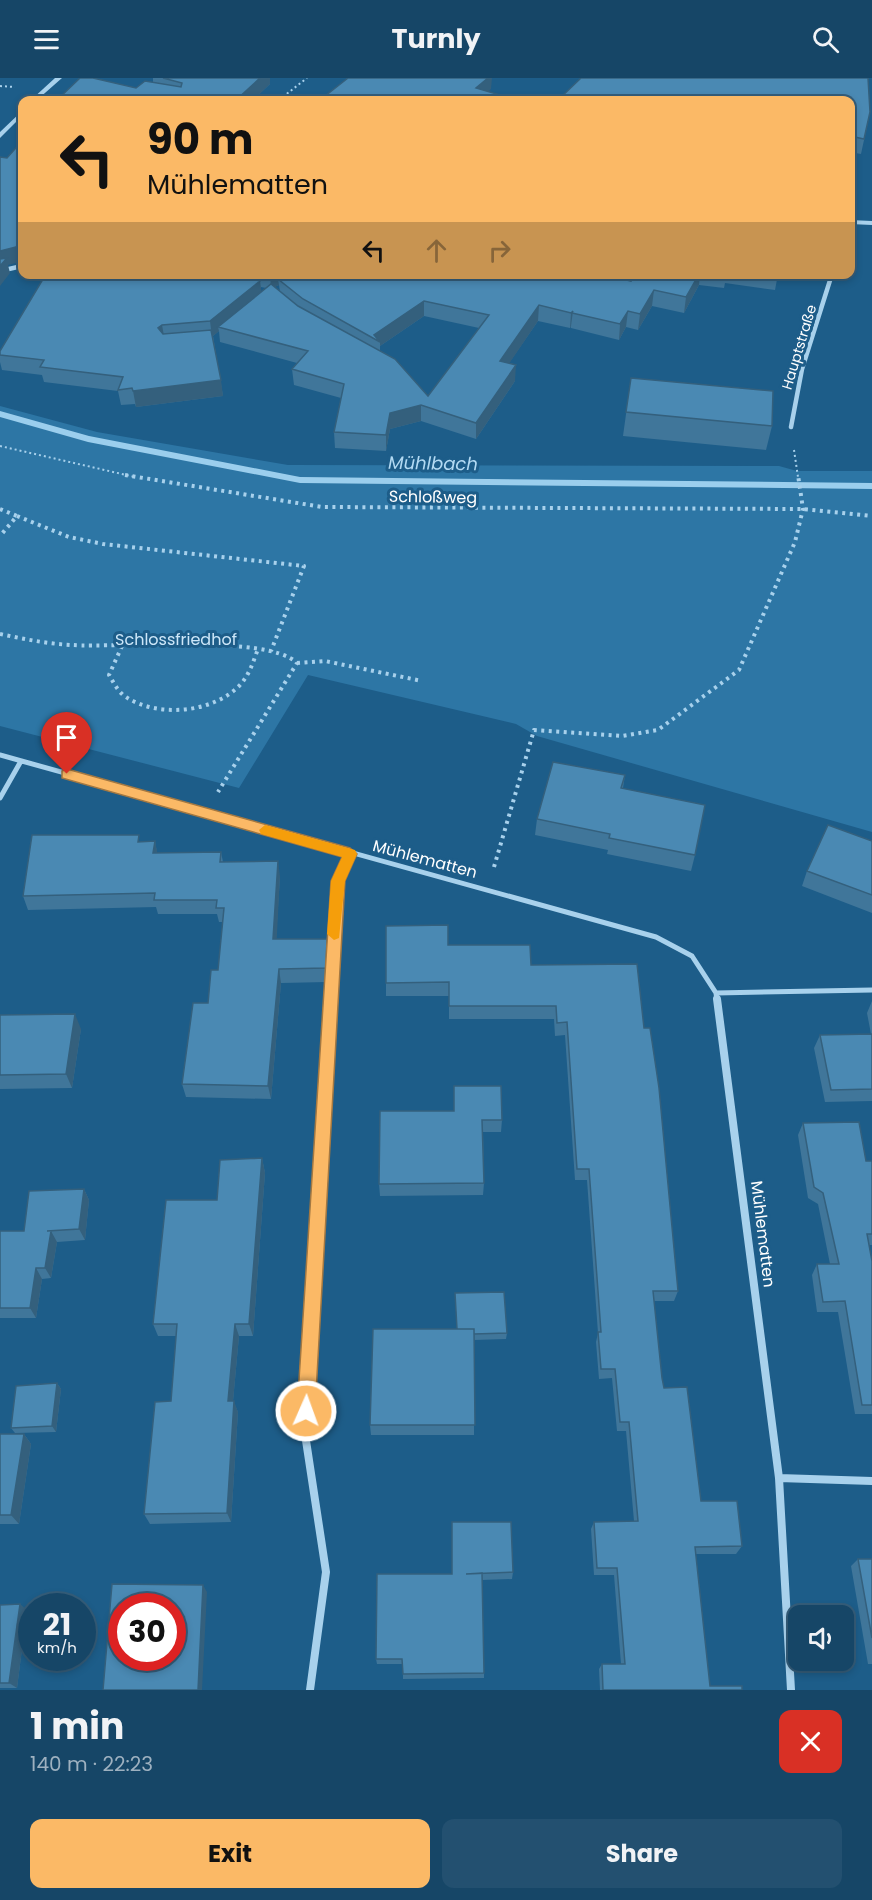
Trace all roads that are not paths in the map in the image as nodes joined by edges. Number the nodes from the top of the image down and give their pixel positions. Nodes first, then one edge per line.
1 (59, 78) edge
2 (39, 96) edge
3 (18, 116) edge
4 (0, 136) edge
5 (855, 222) edge
6 (872, 223) edge
7 (18, 267) edge
8 (0, 271) edge
9 (830, 279) edge
10 (791, 427) dead end
11 (0, 755) edge
12 (21, 761) junction
13 (0, 798) edge
14 (350, 854) junction
15 (872, 990) edge
16 (716, 993) junction
17 (779, 1478) junction
18 (872, 1481) edge
19 (310, 1690) edge
20 (791, 1690) edge

1 - 2 street
3 - 4 street
5 - 6 street
7 - 8 street
9 - 10 street, Hauptstraße
11 - 12 street, Mühlematten
12 - 13 street
12 - 14 street, Mühlematten
14 - 16 street, Mühlematten
14 - 19 street
15 - 16 street
16 - 17 street, Mühlematten
17 - 18 street
17 - 20 street, Mühlematten

